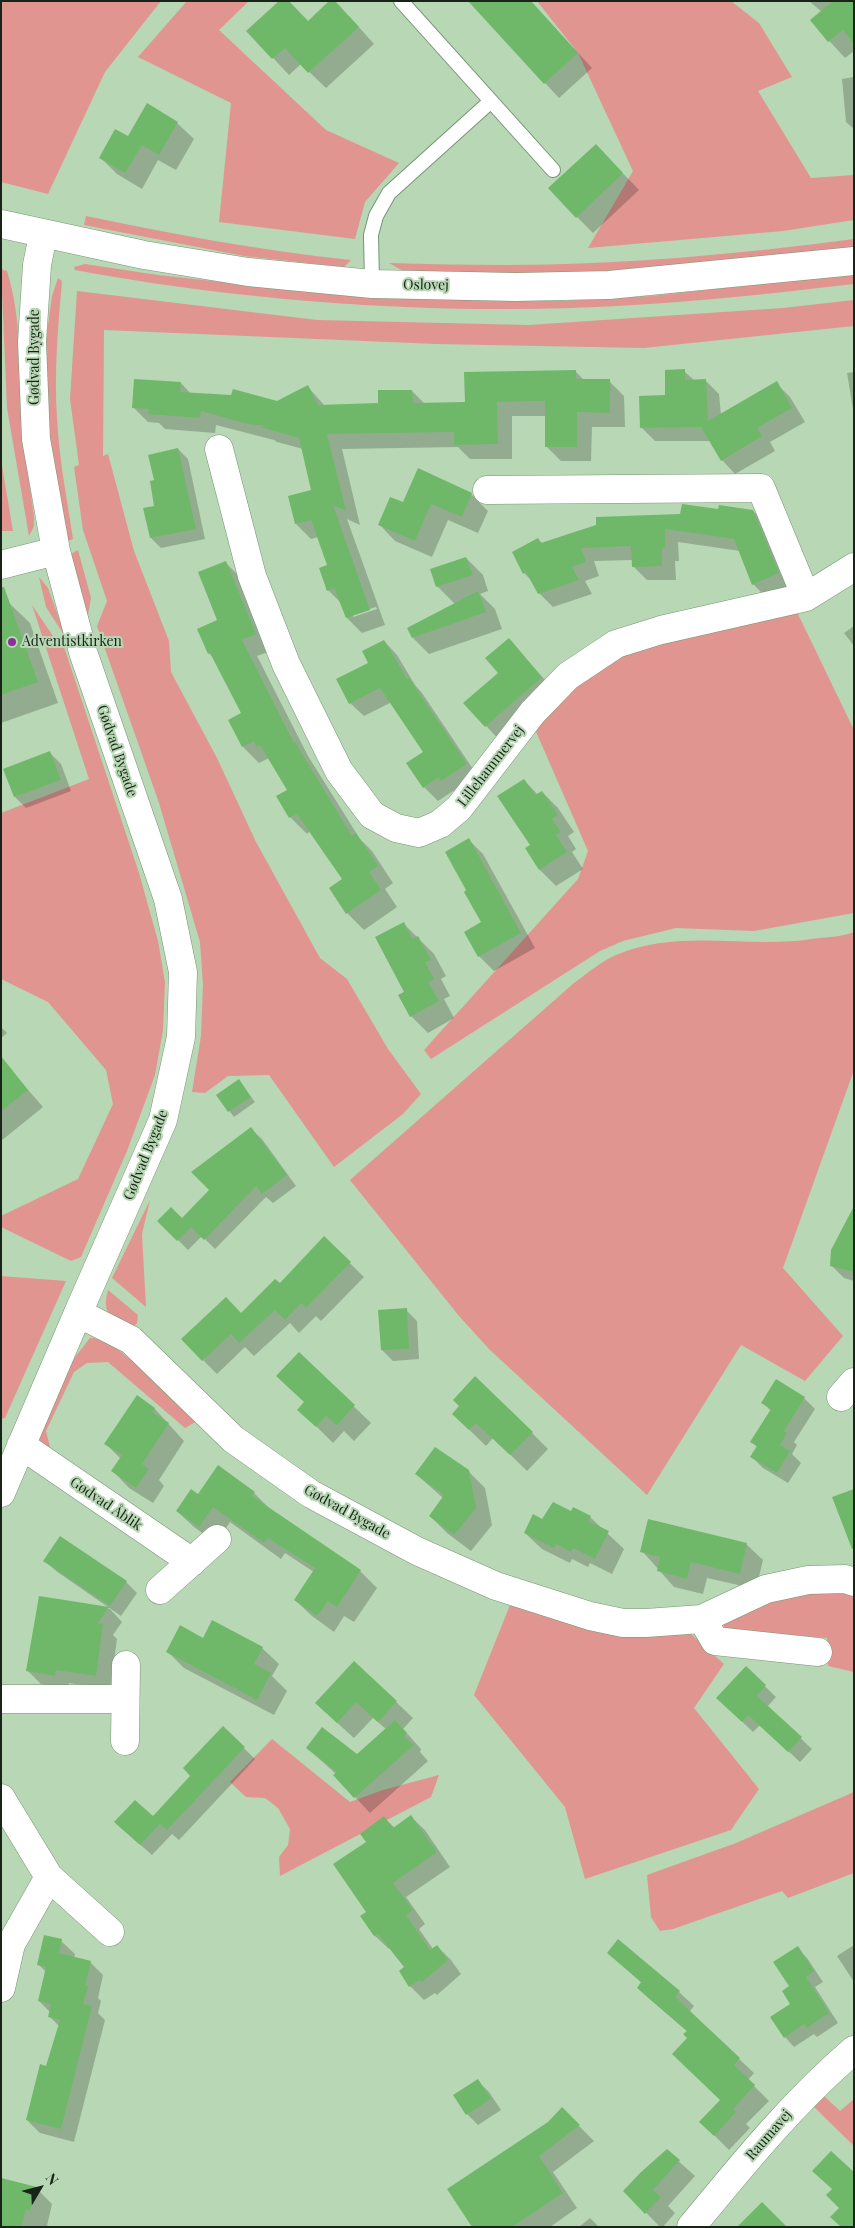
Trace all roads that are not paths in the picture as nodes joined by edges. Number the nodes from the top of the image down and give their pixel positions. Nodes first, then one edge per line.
1 (401, 1) edge
2 (491, 101) junction
3 (553, 170) dead end
4 (1, 224) edge
5 (43, 235) junction
6 (854, 261) edge
7 (372, 284) junction
8 (219, 449) dead end
9 (487, 490) dead end
10 (56, 551) junction
11 (1, 564) edge
12 (854, 567) edge
13 (806, 597) junction
14 (78, 1313) junction
15 (21, 1445) junction
16 (1, 1493) edge
17 (217, 1539) dead end
18 (192, 1562) junction
19 (854, 1582) edge
20 (160, 1590) dead end
21 (702, 1619) junction
22 (818, 1652) dead end
23 (126, 1665) dead end
24 (1, 1699) edge
25 (125, 1699) junction
26 (125, 1741) dead end
27 (1, 1798) edge
28 (49, 1877) junction
29 (110, 1932) dead end
30 (6, 1943) edge
31 (1, 1988) edge
32 (854, 2050) edge
33 (691, 2227) edge

1 - 2 lane
2 - 3 lane
2 - 7 lane
4 - 5 street, Oslovej
5 - 7 street, Oslovej
5 - 10 street, Gødvad Bygade
6 - 7 street, Oslovej
8 - 13 street, Lillehammervej
9 - 13 street
10 - 11 street
10 - 14 street, Gødvad Bygade
12 - 13 street, Lillehammervej
14 - 15 street
14 - 21 street, Gødvad Bygade
15 - 16 street
15 - 18 street, Gødvad Åblik
17 - 18 street
18 - 20 street
19 - 21 street, Gødvad Bygade
21 - 22 street
23 - 25 street
24 - 25 street
25 - 26 street
27 - 28 street
28 - 29 street
28 - 30 street
30 - 31 street
32 - 33 street, Raumavej

